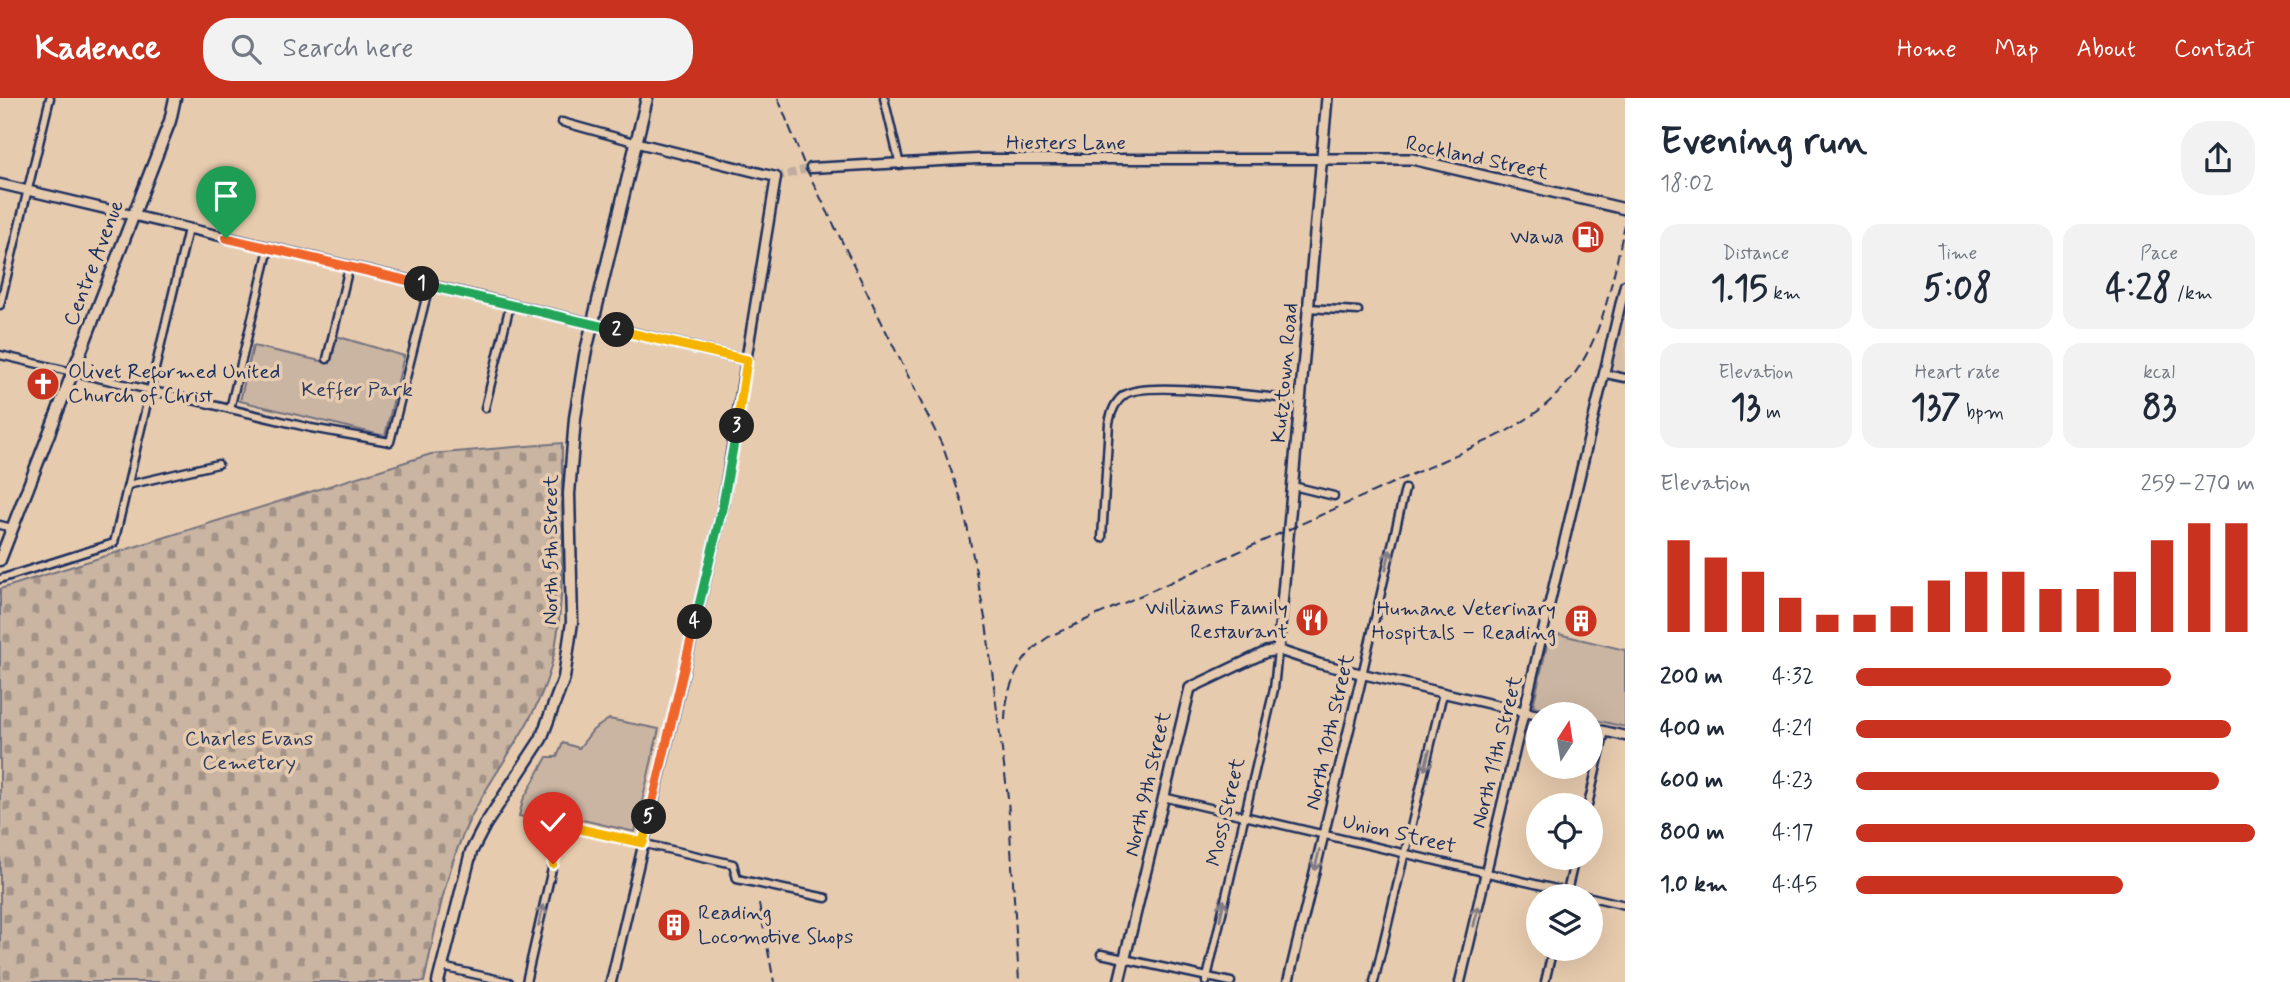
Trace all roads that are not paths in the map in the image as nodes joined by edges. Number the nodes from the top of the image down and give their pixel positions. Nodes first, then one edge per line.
1 (50, 98) edge
2 (175, 98) edge
3 (647, 98) edge
4 (884, 98) edge
5 (1327, 98) edge
6 (562, 122) dead end
7 (634, 142) junction
8 (1321, 159) junction
9 (900, 165) junction
10 (811, 168) tunnel mouth
11 (0, 184) edge
12 (27, 191) junction
13 (1625, 208) edge
14 (132, 216) junction
15 (188, 229) junction
16 (268, 248) junction
17 (349, 267) junction
18 (1625, 285) edge
19 (429, 286) junction
20 (0, 305) edge
21 (510, 305) junction
22 (1308, 309) junction
23 (1358, 311) dead end
24 (593, 324) junction
25 (0, 355) edge
26 (327, 359) dead end
27 (747, 360) junction
28 (72, 372) junction
29 (1606, 374) junction
30 (1625, 378) edge
31 (150, 390) junction
32 (1301, 400) junction
33 (485, 408) dead end
34 (230, 409) junction
35 (218, 464) dead end
36 (128, 485) junction
37 (1293, 486) junction
38 (1405, 489) dead end
39 (1334, 496) dead end
40 (0, 524) edge
41 (12, 527) junction
42 (1102, 538) dead end
43 (0, 560) edge
44 (0, 579) edge
45 (1278, 650) junction
46 (1362, 675) junction
47 (1443, 693) junction
48 (1524, 712) junction
49 (1605, 731) joint
50 (1625, 736) edge
51 (1591, 793) edge
52 (1163, 797) junction
53 (1243, 816) junction
54 (1323, 835) junction
55 (643, 843) junction
56 (1404, 854) junction
57 (1486, 873) junction
58 (1528, 884) edge
59 (826, 898) dead end
60 (1603, 900) edge
61 (1625, 905) edge
62 (1101, 954) dead end
63 (1125, 957) junction
64 (1550, 961) edge
65 (442, 967) junction
66 (1206, 979) edge
67 (438, 982) edge
68 (509, 982) edge
69 (526, 982) edge
70 (611, 982) edge
71 (1119, 982) edge
72 (1231, 982) edge
73 (1288, 982) edge
74 (1374, 982) edge
75 (1460, 982) edge
76 (1545, 982) edge

1 - 12 street
2 - 14 main road, Centre Avenue
3 - 7 main road, North 5th Street
4 - 9 street
5 - 8 main road, Kutztown Road
6 - 7 street
7 - 24 main road, North 5th Street
7 - 27 street
8 - 9 street, Hiesters Lane
8 - 13 main road, Rockland Street
8 - 22 main road, Kutztown Road
9 - 10 street, Hiesters Lane
11 - 12 street
12 - 14 street
12 - 20 street
14 - 15 street
14 - 28 main road, Centre Avenue
15 - 16 street
15 - 31 street
16 - 17 street
16 - 34 street
17 - 19 street
17 - 26 street
18 - 29 street, North 11th Street
19 - 21 street
19 - 34 street
21 - 24 street
21 - 33 street
22 - 23 street
22 - 32 main road, Kutztown Road
24 - 27 street
24 - 65 main road, North 5th Street
25 - 28 street
27 - 55 street
28 - 31 street
28 - 41 main road, Centre Avenue
29 - 30 street
29 - 48 street, North 11th Street
31 - 34 street
31 - 36 street
32 - 37 main road, Kutztown Road
32 - 42 street
35 - 36 street
36 - 44 street
37 - 39 street
37 - 45 main road, Kutztown Road
46 -> 38 street, North 10th Street
40 - 41 street
41 - 43 main road, Centre Avenue
45 - 46 street
45 - 52 main road, North 9th Street
45 - 53 street, Moss Street
46 - 47 street
46 - 54 street, North 10th Street
47 - 48 street
47 -> 56 street
48 - 57 street, North 11th Street
49 - 50 street
49 - 51 street
52 - 53 street, Union Street
52 - 63 main road, North 9th Street
53 - 54 street, Union Street
66 -> 53 street, Moss Street
54 - 56 street, Union Street
54 -> 73 street, North 10th Street
55 - 59 street
69 -> 55 street
55 - 70 street
56 - 57 street, Union Street
56 - 74 street
57 - 58 street, Union Street
75 -> 57 street, North 11th Street
60 - 61 street, Union Street
62 - 63 street
63 - 66 street
63 - 71 main road, North 9th Street
64 - 76 street
65 - 67 main road, North 5th Street
65 - 68 street
66 - 72 street

